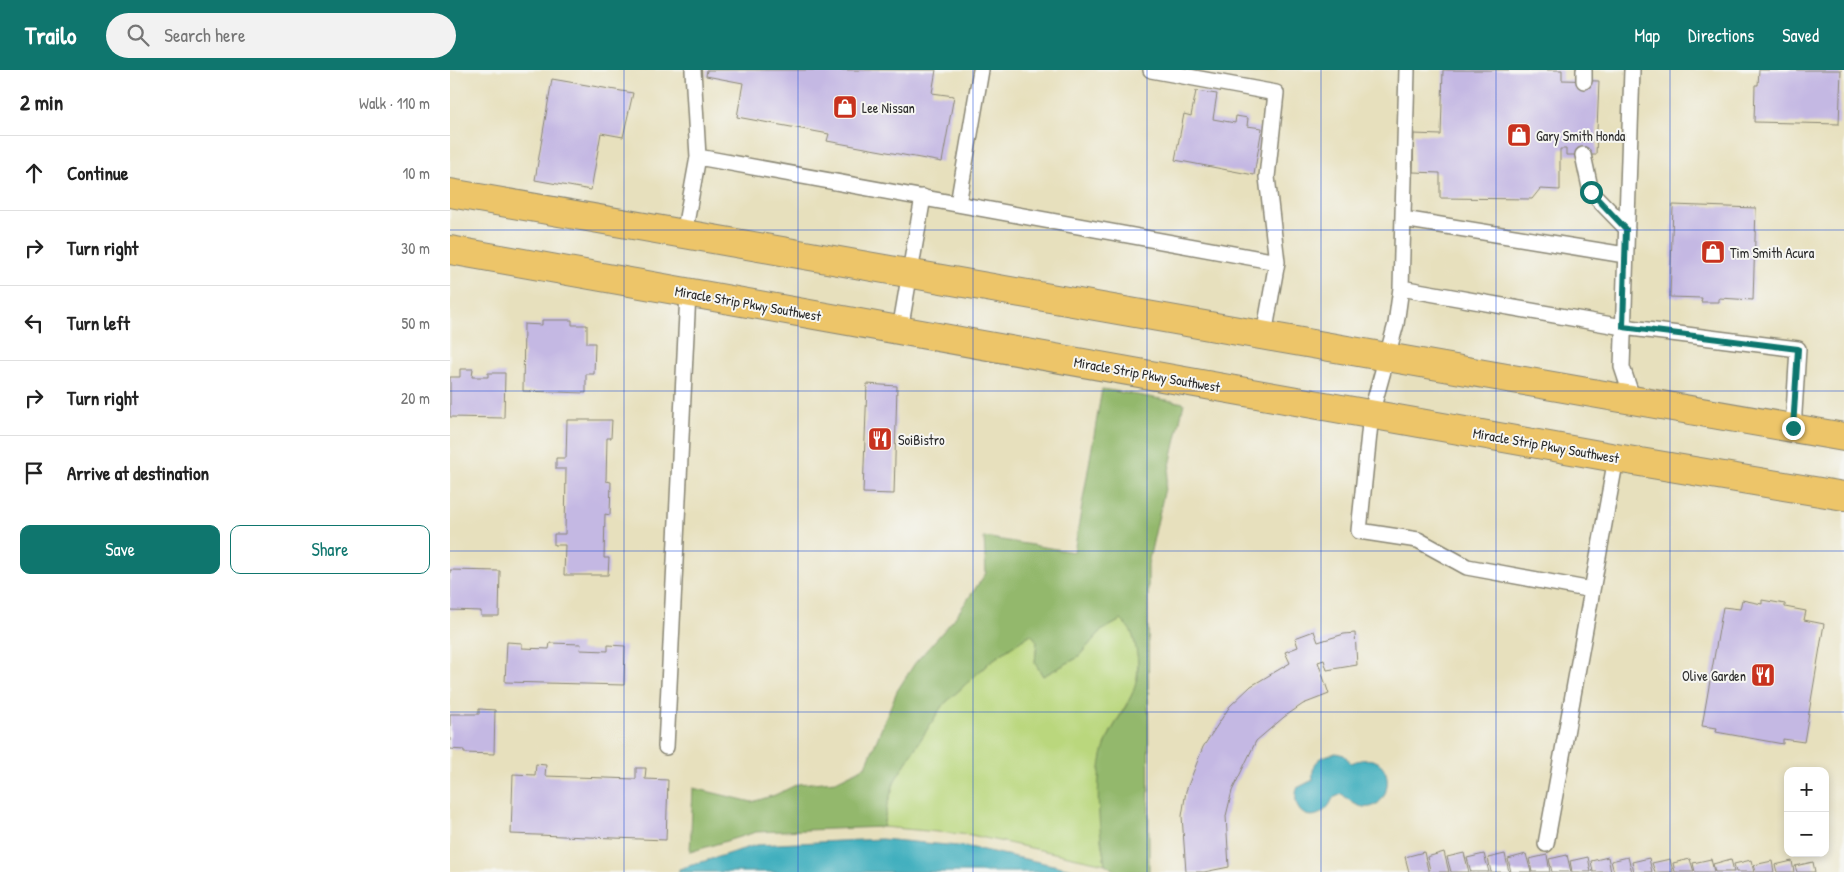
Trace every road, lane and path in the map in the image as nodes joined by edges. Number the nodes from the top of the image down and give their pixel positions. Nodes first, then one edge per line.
1 (693, 70) edge
2 (981, 70) edge
3 (1151, 70) edge
4 (1407, 70) edge
5 (1632, 70) edge
6 (1583, 155) dead end
7 (698, 157) junction
8 (450, 192) edge
9 (923, 197) junction
10 (958, 204) junction
11 (1403, 219) junction
12 (1626, 229) junction
13 (684, 234) junction
14 (450, 250) edge
15 (1626, 255) junction
16 (1277, 262) junction
17 (909, 273) junction
18 (1401, 288) junction
19 (688, 292) junction
20 (1623, 327) junction
21 (900, 330) junction
22 (1264, 335) junction
23 (1385, 356) junction
24 (1633, 400) junction
25 (1371, 414) junction
26 (1793, 428) junction
27 (1844, 437) edge
28 (1616, 458) junction
29 (1844, 496) edge
30 (1592, 590) junction
31 (666, 747) dead end
32 (1546, 844) dead end

1 - 7 lane
2 - 10 lane
3 - 16 lane
4 - 11 lane
5 - 12 lane
6 - 12 lane
7 - 9 lane
7 - 13 lane
8 - 13 highway
9 - 10 lane
9 - 17 lane
10 - 16 lane
11 - 15 lane
11 - 18 lane
12 - 15 lane
13 - 17 highway
14 - 19 highway, Miracle Strip Pkwy Southwest
15 - 20 lane
16 - 22 lane
17 - 21 lane
17 - 22 highway
18 - 20 lane
18 - 23 lane
19 - 21 highway, Miracle Strip Pkwy Southwest
19 - 31 lane
20 - 24 lane
20 - 26 lane
21 - 25 highway, Miracle Strip Pkwy Southwest
22 - 23 highway
23 - 24 highway
23 - 25 lane
24 - 26 highway
25 - 28 highway, Miracle Strip Pkwy Southwest
25 - 30 lane
26 - 27 highway
28 - 29 highway, Miracle Strip Pkwy Southwest
28 - 30 lane
30 - 32 lane

